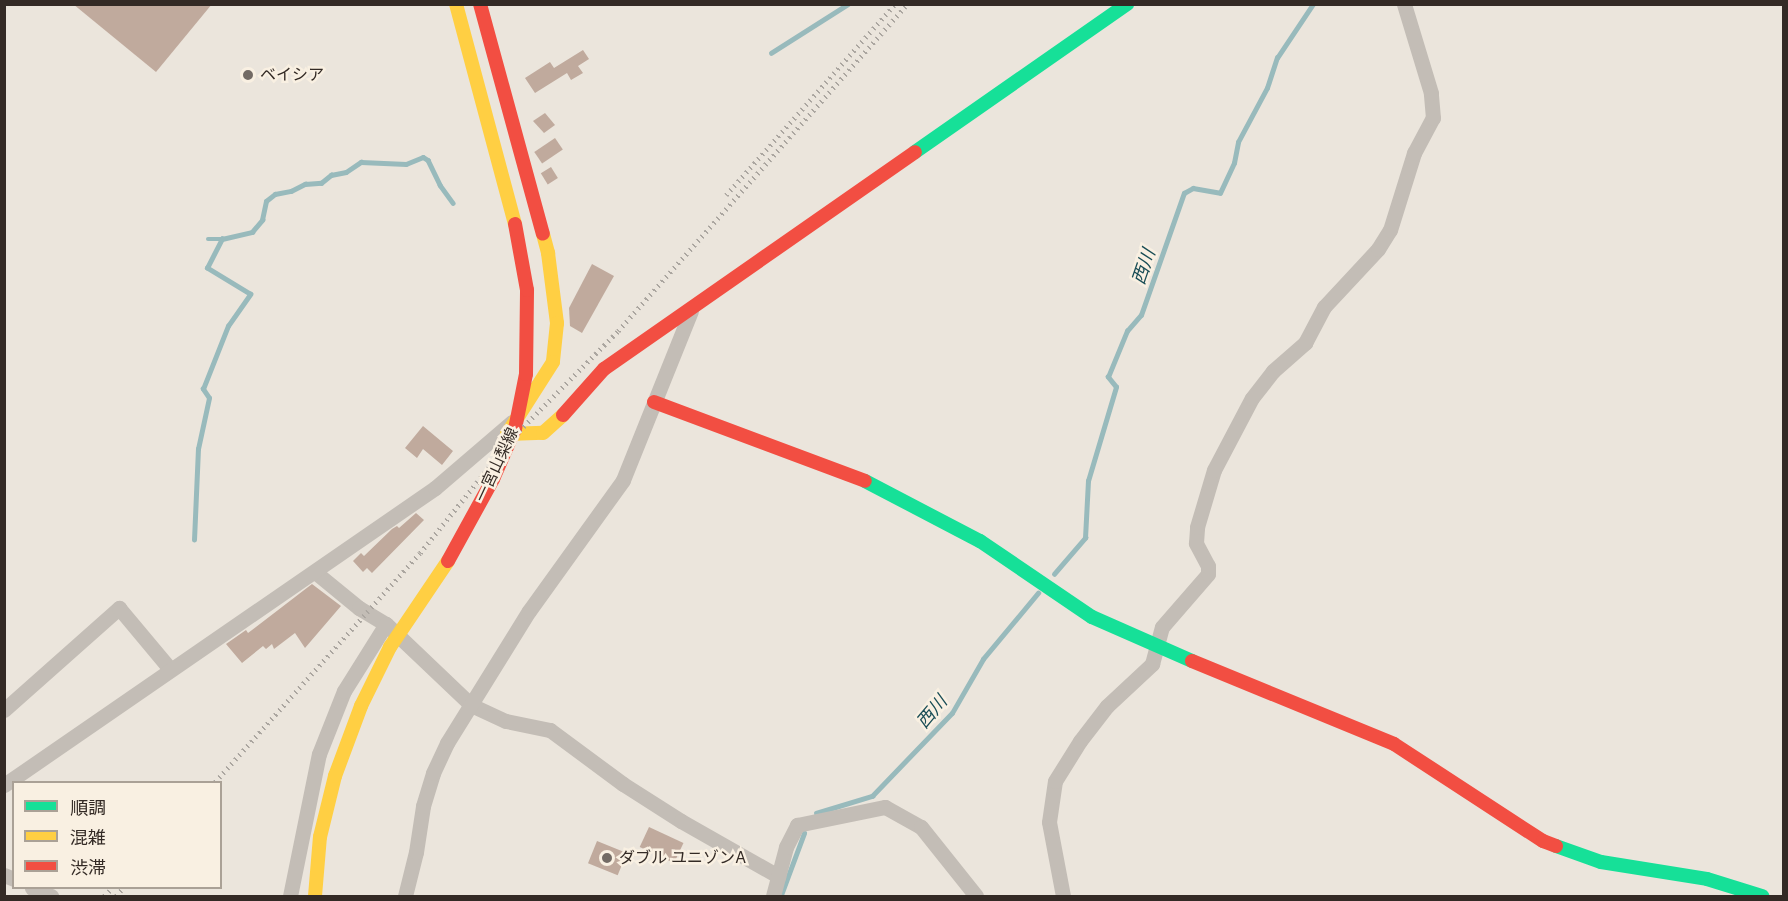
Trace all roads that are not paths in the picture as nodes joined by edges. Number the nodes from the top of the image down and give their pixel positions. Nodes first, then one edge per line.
1 (456, 4) edge
2 (480, 4) edge
3 (1127, 4) edge
4 (1404, 4) edge
5 (691, 311) junction
6 (654, 402) junction
7 (516, 419) junction
8 (315, 572) junction
9 (386, 624) junction
10 (1156, 647) junction
11 (170, 669) junction
12 (471, 705) junction
13 (4, 710) edge
14 (4, 785) edge
15 (778, 876) junction
16 (34, 889) edge
17 (51, 897) edge
18 (290, 897) edge
19 (315, 897) edge
20 (405, 897) edge
21 (773, 897) edge
22 (976, 897) edge
23 (1063, 897) edge
24 (1762, 897) edge

1 - 19 street, 一宮山梨線
2 - 7 street
3 - 5 street
4 - 10 street
5 - 6 street
5 - 7 street
6 - 10 street
6 - 12 street
7 - 8 street
8 - 9 street
8 - 11 street
9 - 12 street
9 - 18 street
10 - 23 street
10 - 24 street
11 - 13 street
11 - 14 street
12 - 15 street
12 - 20 street
15 - 21 street
15 - 22 street
16 - 17 street

